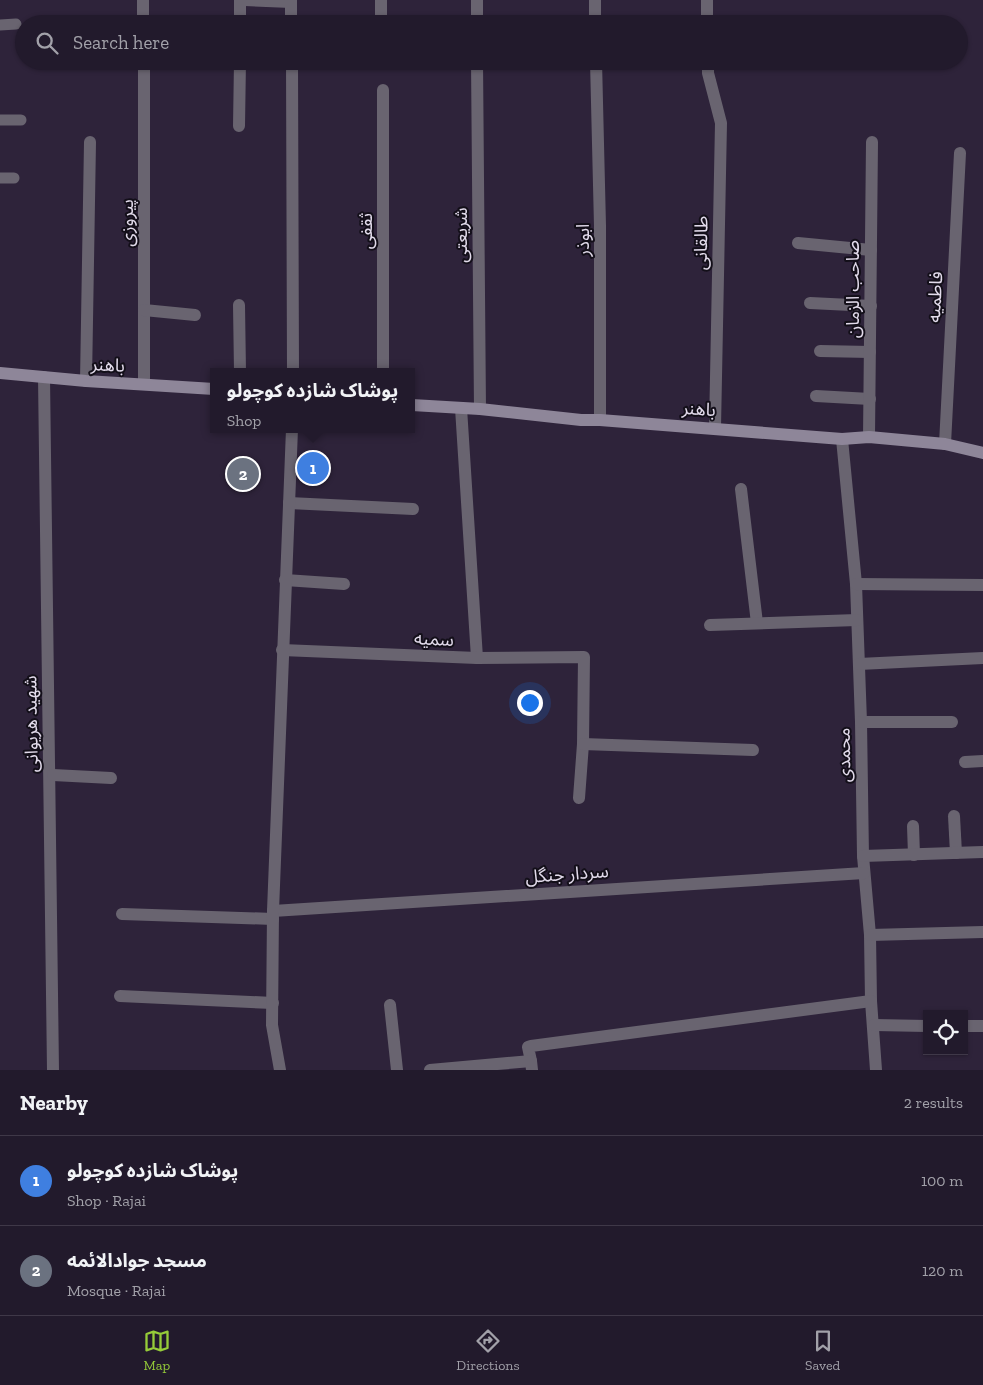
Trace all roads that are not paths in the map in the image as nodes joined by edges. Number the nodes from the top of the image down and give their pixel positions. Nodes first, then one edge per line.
1 (143, 0) edge
2 (240, 0) edge
3 (246, 0) edge
4 (381, 0) edge
5 (477, 0) edge
6 (595, 0) edge
7 (707, 0) edge
8 (291, 1) edge
9 (143, 15) edge
10 (240, 15) edge
11 (291, 15) edge
12 (381, 15) edge
13 (477, 15) edge
14 (595, 15) edge
15 (707, 15) edge
16 (15, 24) edge
17 (0, 25) edge
18 (144, 70) edge
19 (240, 70) edge
20 (292, 70) edge
21 (477, 70) edge
22 (596, 70) edge
23 (708, 70) edge
24 (383, 90) dead end
25 (0, 120) edge
26 (21, 120) dead end
27 (239, 126) dead end
28 (90, 142) dead end
29 (872, 142) dead end
30 (960, 153) dead end
31 (0, 178) edge
32 (14, 178) dead end
33 (798, 243) dead end
34 (871, 250) junction
35 (810, 303) dead end
36 (240, 305) dead end
37 (871, 306) junction
38 (144, 310) junction
39 (195, 315) dead end
40 (820, 352) dead end
41 (870, 352) junction
42 (240, 368) edge
43 (293, 368) edge
44 (383, 368) edge
45 (0, 373) edge
46 (44, 377) junction
47 (86, 381) junction
48 (144, 384) junction
49 (210, 389) edge
50 (816, 396) dead end
51 (870, 399) junction
52 (415, 404) edge
53 (462, 408) junction
54 (480, 409) junction
55 (600, 420) junction
56 (715, 428) junction
57 (292, 433) edge
58 (869, 437) junction
59 (842, 439) junction
60 (945, 444) junction
61 (983, 453) edge
62 (741, 488) dead end
63 (289, 503) junction
64 (413, 509) dead end
65 (285, 580) junction
66 (344, 584) dead end
67 (856, 584) junction
68 (983, 585) edge
69 (857, 620) junction
70 (756, 623) junction
71 (710, 625) dead end
72 (282, 650) junction
73 (476, 658) junction
74 (983, 658) edge
75 (859, 664) junction
76 (862, 722) junction
77 (952, 722) dead end
78 (583, 744) junction
79 (753, 750) dead end
80 (983, 761) edge
81 (966, 762) dead end
82 (53, 775) dead end
83 (112, 778) dead end
84 (579, 798) dead end
85 (954, 816) dead end
86 (913, 826) dead end
87 (983, 852) edge
88 (956, 853) junction
89 (914, 855) junction
90 (863, 856) junction
91 (864, 873) junction
92 (122, 914) dead end
93 (273, 915) junction
94 (983, 932) edge
95 (870, 935) junction
96 (120, 996) dead end
97 (872, 1000) junction
98 (273, 1003) junction
99 (390, 1005) dead end
100 (874, 1025) junction
101 (923, 1026) edge
102 (968, 1026) edge
103 (983, 1026) edge
104 (531, 1066) edge
105 (53, 1070) edge
106 (280, 1070) edge
107 (397, 1070) edge
108 (430, 1070) edge
109 (876, 1070) edge

1 - 9 street
2 - 10 street
3 - 8 street
4 - 12 street
5 - 13 street
6 - 14 street
7 - 15 street
8 - 11 street
16 - 17 lane
18 - 38 street, پیروزی
19 - 27 street
20 - 43 street
21 - 54 street, شریعتی
22 - 55 street, ابوذر
23 - 56 street, طالقانی
24 - 44 street, ثقفی
25 - 26 lane
28 - 47 street
29 - 34 street, صاحب الزمان
30 - 60 street, فاطمیه
31 - 32 lane
33 - 34 street
34 - 37 street, صاحب الزمان
35 - 37 street
36 - 42 street
37 - 41 street, صاحب الزمان
38 - 39 street
38 - 48 street, پیروزی
40 - 41 street
41 - 51 street, صاحب الزمان
45 - 46 street, باهنر
46 - 47 street, باهنر
46 - 105 street, شهید هریوانی
47 - 48 street, باهنر
48 - 49 street, باهنر
50 - 51 street
51 - 58 street, صاحب الزمان
52 - 53 street, باهنر
53 - 54 street, باهنر
53 - 73 street
54 - 55 street, باهنر
55 - 56 street, باهنر
56 - 59 street, باهنر
57 - 63 street
58 - 59 street, باهنر
58 - 60 street, باهنر
59 - 67 street, محمدی
60 - 61 street, باهنر
62 - 70 street
63 - 64 street
63 - 65 street
65 - 66 street
65 - 72 street
67 - 68 street
67 - 69 street, محمدی
69 - 70 street
69 - 75 street, محمدی
70 - 71 street
72 - 73 street, سمیه
72 - 93 street
73 - 78 street, سمیه
74 - 75 street
75 - 76 street, محمدی
76 - 77 street
76 - 90 street, محمدی
78 - 79 street
78 - 84 street
80 - 81 street
82 - 83 street, شهید هریوانی
85 - 88 street
86 - 89 street
87 - 88 street
88 - 89 street
89 - 90 street
90 - 91 street, محمدی
91 - 93 street, سردار جنگل
91 - 95 street, محمدی
92 - 93 street, سردار جنگل
93 - 98 street
94 - 95 street
95 - 97 street, محمدی
96 - 98 street
97 - 100 street, محمدی
97 - 104 street
98 - 106 street
99 - 107 street
100 - 101 street
100 - 109 street, محمدی
102 - 103 street
104 - 108 street

